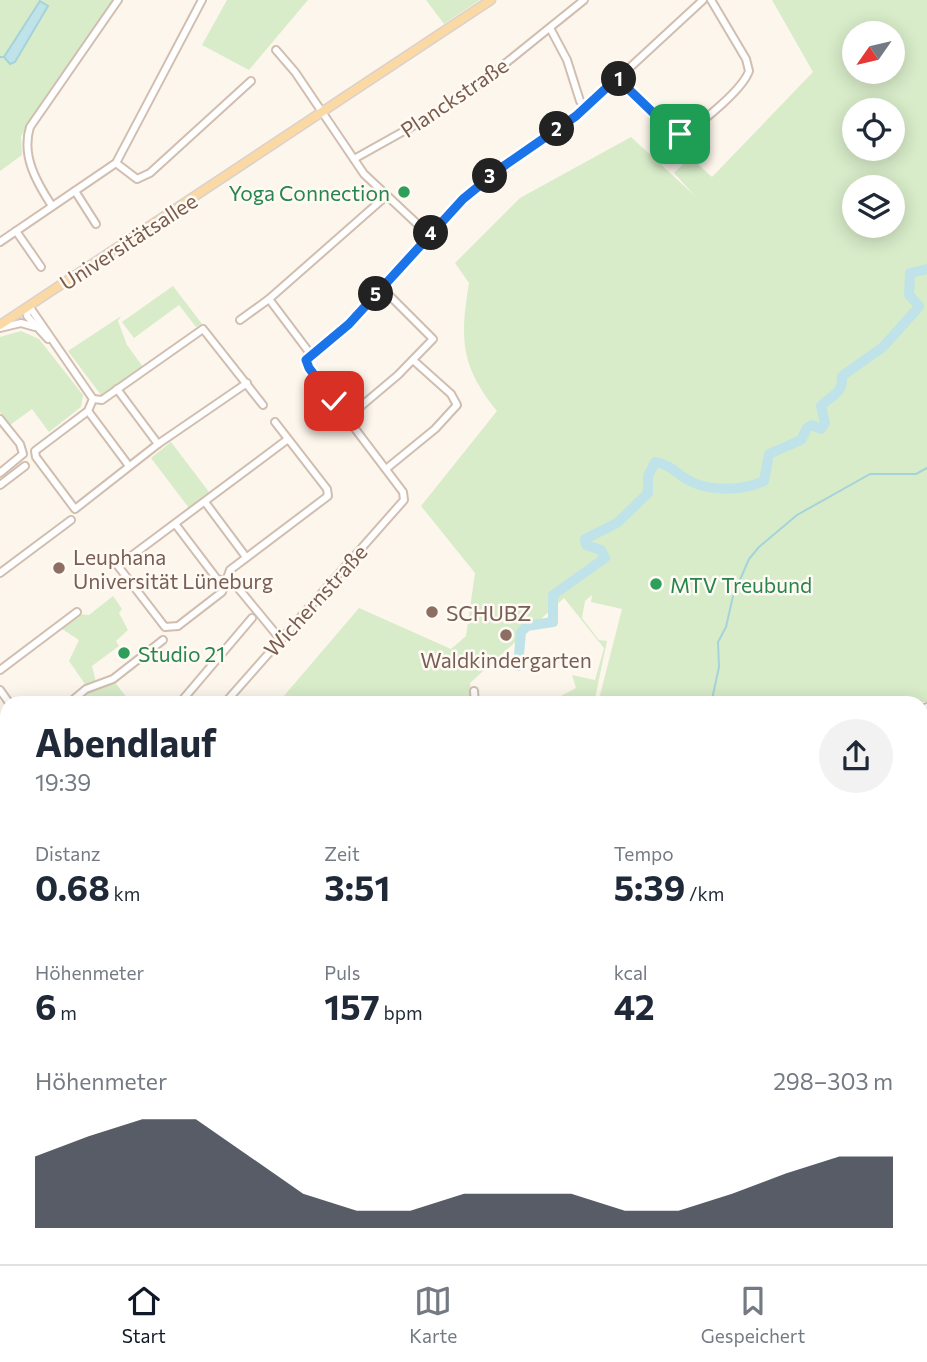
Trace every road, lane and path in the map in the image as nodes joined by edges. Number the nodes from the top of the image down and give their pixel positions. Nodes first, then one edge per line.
1 (118, 0) edge
2 (202, 0) edge
3 (491, 0) edge
4 (584, 0) edge
5 (703, 0) edge
6 (711, 0) edge
7 (550, 28) junction
8 (276, 50) dead end
9 (617, 78) junction
10 (251, 81) dead end
11 (586, 108) junction
12 (323, 113) junction
13 (354, 159) junction
14 (116, 163) junction
15 (75, 191) junction
16 (385, 197) junction
17 (52, 206) junction
18 (96, 224) dead end
19 (16, 231) junction
20 (429, 235) junction
21 (0, 242) edge
22 (41, 267) dead end
23 (382, 288) junction
24 (269, 299) junction
25 (29, 306) junction
26 (240, 320) dead end
27 (0, 327) edge
28 (36, 327) junction
29 (55, 345) junction
30 (312, 356) junction
31 (413, 360) junction
32 (247, 383) junction
33 (117, 389) junction
34 (93, 400) junction
35 (263, 405) dead end
36 (88, 411) junction
37 (347, 418) junction
38 (0, 419) edge
39 (275, 422) dead end
40 (288, 439) junction
41 (158, 444) junction
42 (35, 451) junction
43 (23, 454) junction
44 (25, 466) dead end
45 (129, 466) junction
46 (386, 469) junction
47 (0, 473) edge
48 (0, 485) edge
49 (205, 502) junction
50 (71, 520) dead end
51 (176, 525) junction
52 (246, 557) junction
53 (0, 573) edge
54 (226, 581) junction
55 (77, 612) dead end
56 (252, 618) dead end
57 (163, 640) dead end
58 (281, 640) junction
59 (0, 670) edge
60 (474, 691) dead end
61 (78, 696) edge
62 (186, 696) edge
63 (231, 696) edge
64 (474, 696) edge

1 - 17 street
2 - 14 street
3 - 12 main road, Universitätsallee
4 - 7 street, Planckstraße
5 - 9 street
6 - 9 street
7 - 11 street
7 - 13 street, Planckstraße
8 - 12 street
9 - 11 street
10 - 14 street
11 - 20 street
12 - 13 street
12 - 25 main road, Universitätsallee
13 - 16 street
14 - 15 street
15 - 17 street
15 - 18 street
16 - 20 street
16 - 24 street
17 - 19 street
19 - 21 street
19 - 22 street
20 - 23 street
23 - 30 street
23 - 31 street
24 - 26 street
24 - 30 street
25 - 27 main road, Universitätsallee
25 - 28 street
25 - 29 street
27 - 28 street, Universitätsallee
28 - 29 street
29 - 34 street
30 - 37 street
31 - 37 street
31 - 46 street
32 - 33 street
32 - 35 street
32 - 41 street
33 - 34 street
33 - 41 street
34 - 36 street
36 - 42 street
36 - 45 street
37 - 46 street
38 - 43 street
39 - 40 street
40 - 49 street
40 - 52 street
41 - 45 street
42 - 43 street
42 - 45 street
43 - 47 street
44 - 48 street
46 - 58 street, Wichernstraße
49 - 51 street
49 - 52 street
50 - 53 street
51 - 54 street
51 - 54 street
52 - 54 street
54 - 58 street
55 - 59 street
56 - 62 street
57 - 61 street
58 - 63 street, Wichernstraße
60 - 64 street

